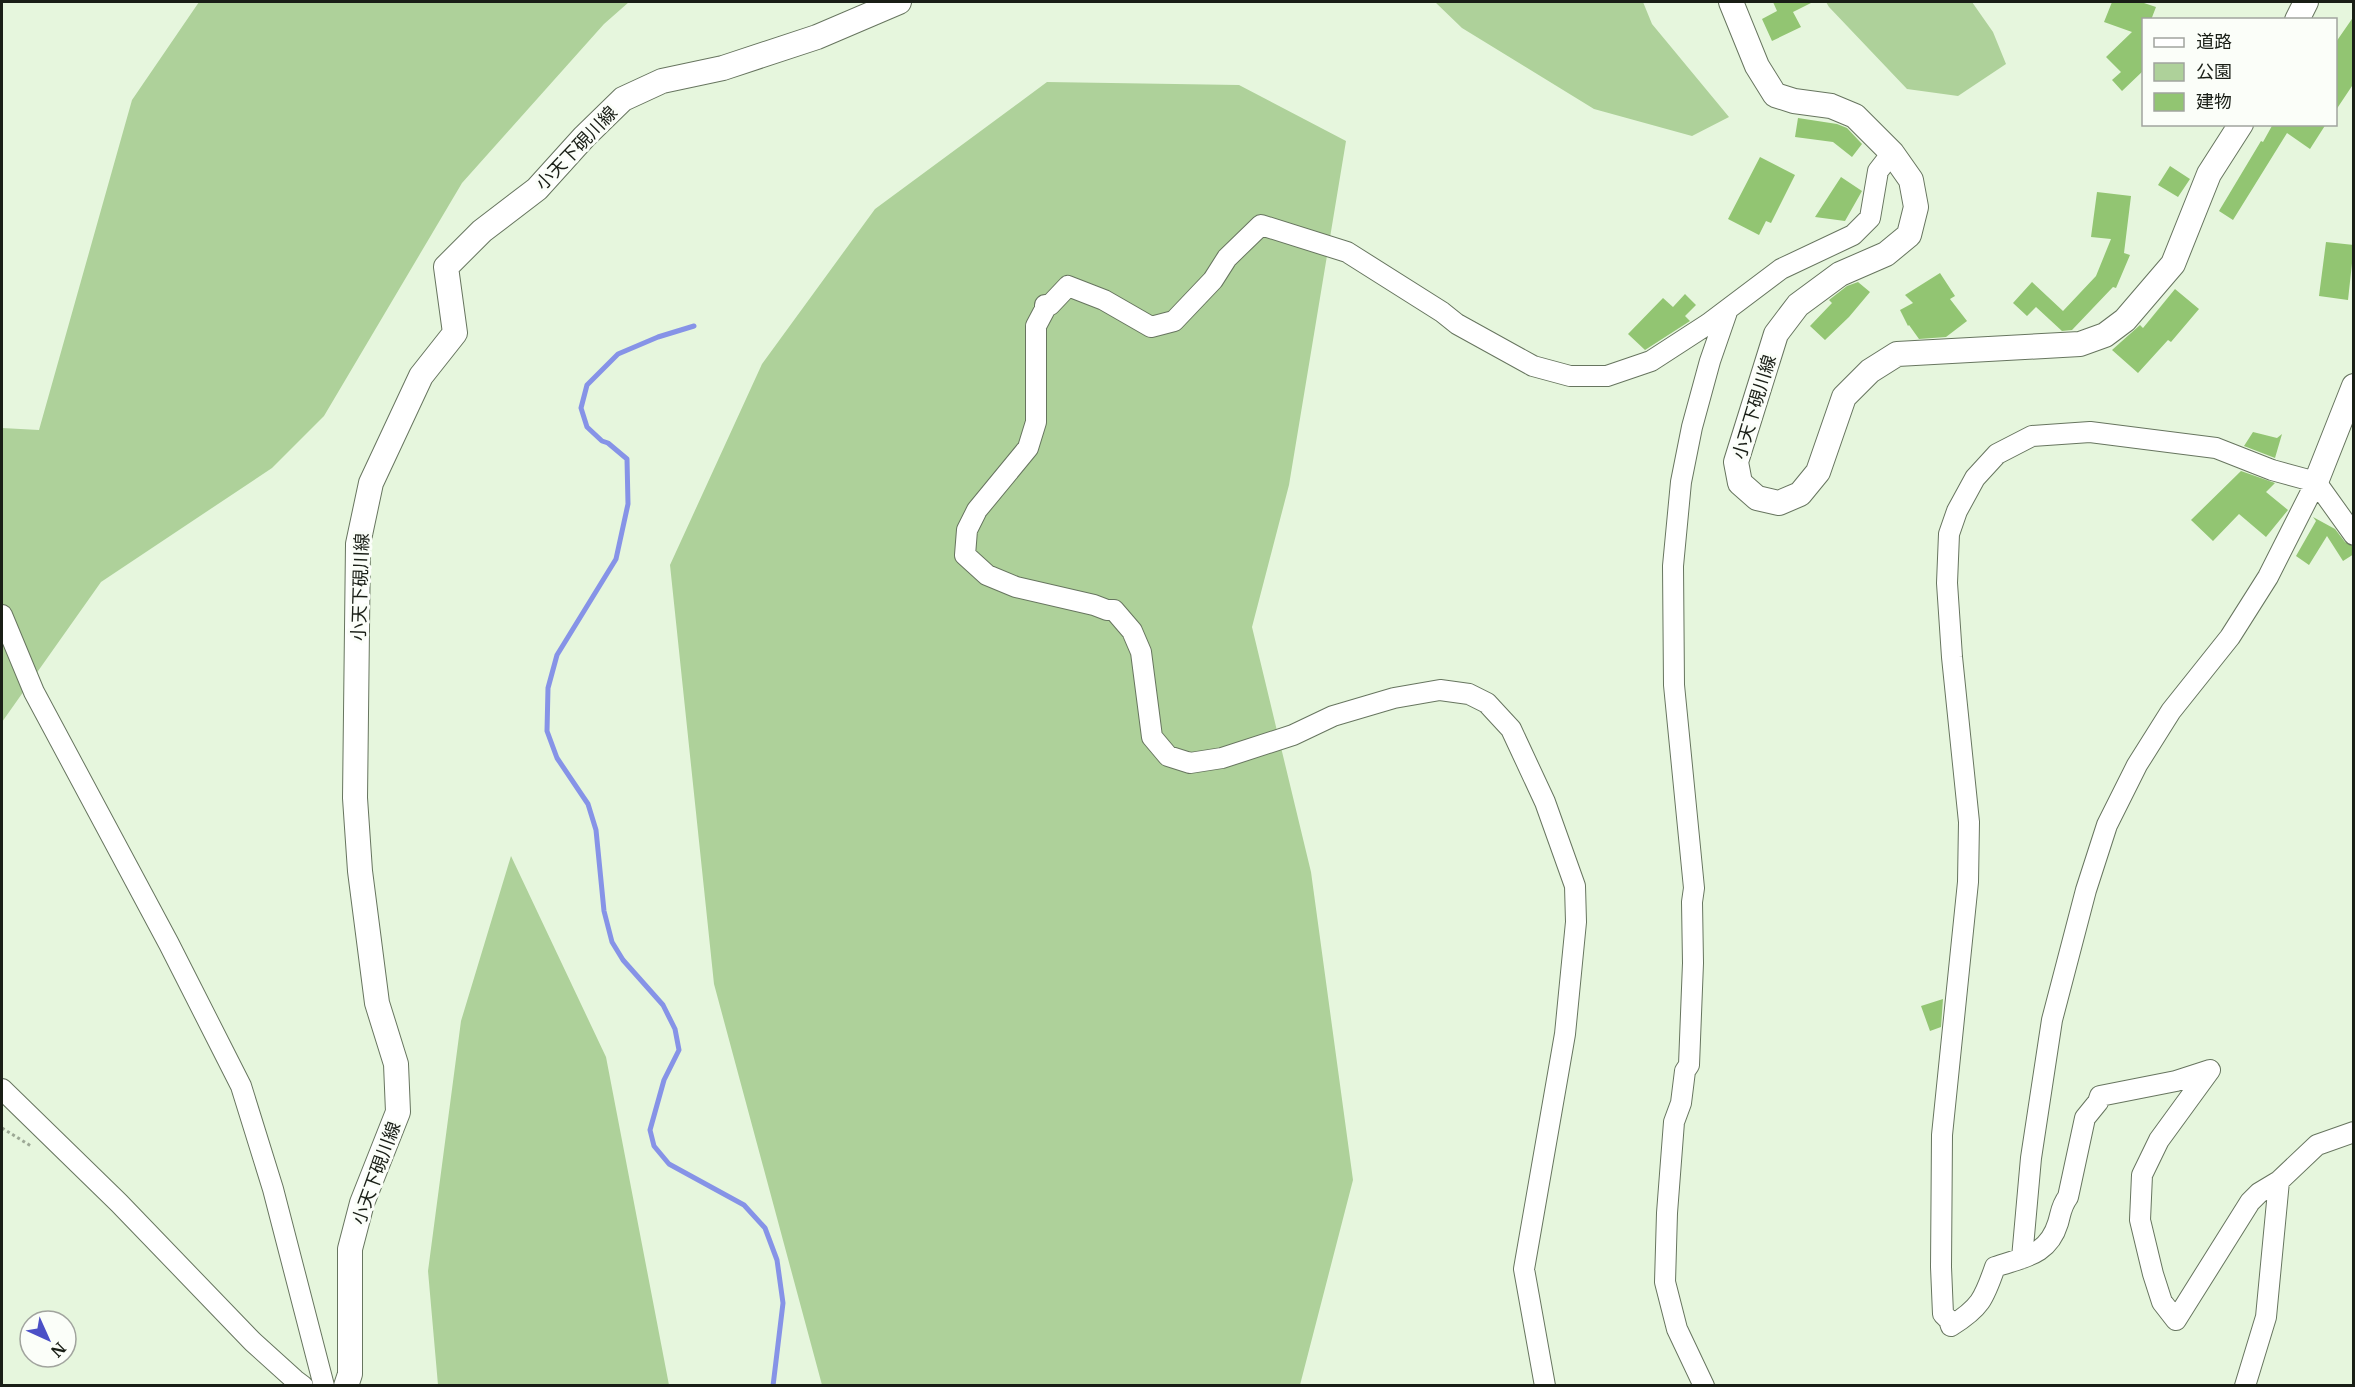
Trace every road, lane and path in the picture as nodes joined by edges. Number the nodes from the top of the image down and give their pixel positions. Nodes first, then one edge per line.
1 (899, 2) edge
2 (1731, 2) edge
3 (2306, 2) edge
4 (2298, 18) edge
5 (2240, 126) edge
6 (1892, 153) junction
7 (1728, 309) junction
8 (2354, 386) edge
9 (2316, 482) junction
10 (2354, 535) edge
11 (2, 615) edge
12 (2, 1089) edge
13 (2354, 1132) edge
14 (2279, 1181) junction
15 (2022, 1258) junction
16 (303, 1386) edge
17 (324, 1386) edge
18 (346, 1386) edge
19 (1545, 1386) edge
20 (1704, 1386) edge
21 (2245, 1386) edge

1 - 18 main road, 小天下硯川線
2 - 6 main road, 小天下硯川線
3 - 4 main road
5 - 6 main road, 小天下硯川線
6 - 7 street
7 - 19 street
7 - 20 street
8 - 9 main road
9 - 10 street
9 - 15 street
9 - 15 street
11 - 17 street
12 - 16 street
13 - 14 street
14 - 15 street
14 - 21 street

